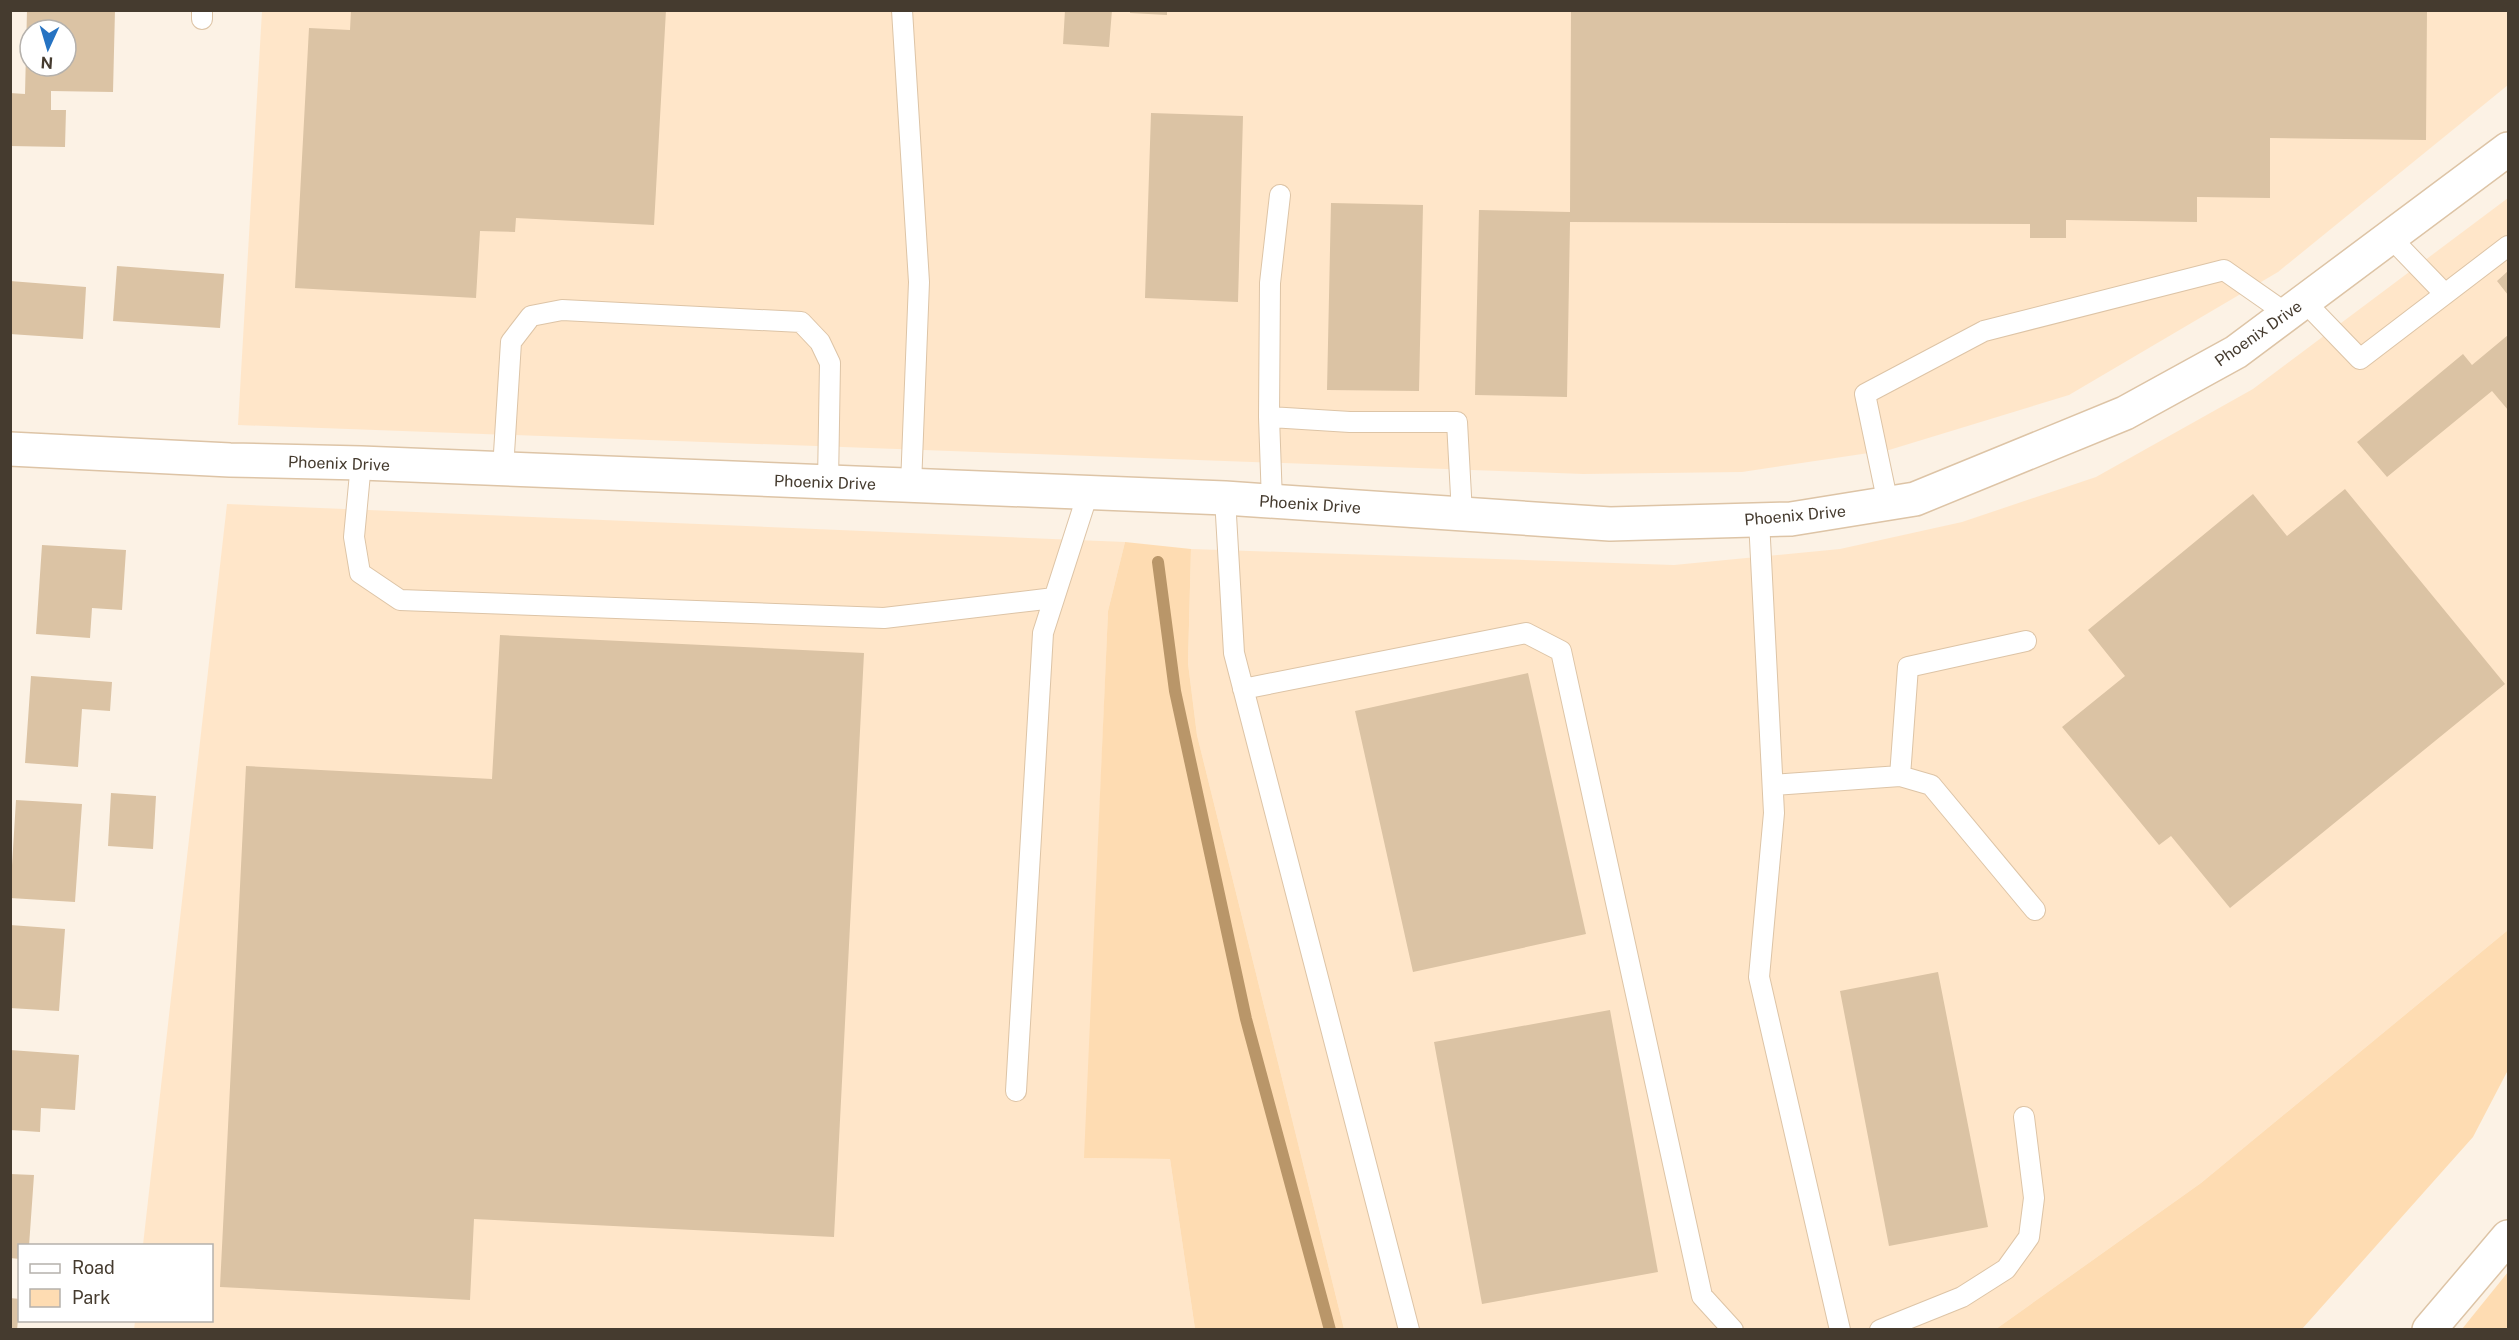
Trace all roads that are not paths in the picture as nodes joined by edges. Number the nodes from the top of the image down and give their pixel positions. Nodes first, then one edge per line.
1 (902, 10) edge
2 (2508, 148) edge
3 (1280, 195) dead end
4 (2390, 237) junction
5 (2508, 246) edge
6 (2445, 294) junction
7 (2296, 307) junction
8 (1269, 417) junction
9 (10, 448) edge
10 (361, 463) junction
11 (503, 469) junction
12 (828, 482) junction
13 (911, 486) junction
14 (1088, 493) junction
15 (1225, 498) junction
16 (1272, 502) junction
17 (1888, 504) junction
18 (1462, 514) junction
19 (1759, 519) junction
20 (1054, 598) junction
21 (2026, 641) dead end
22 (1243, 689) junction
23 (1900, 776) junction
24 (1773, 785) junction
25 (2036, 910) dead end
26 (1016, 1091) dead end
27 (2024, 1117) dead end
28 (2508, 1237) edge
29 (1409, 1329) edge
30 (1733, 1329) edge
31 (1840, 1329) edge
32 (1880, 1329) edge
33 (2429, 1329) edge

1 - 13 lane
2 - 4 main road, Phoenix Drive
3 - 8 lane
4 - 6 lane
4 - 7 main road, Phoenix Drive
5 - 6 lane
6 - 7 lane
7 - 17 main road, Phoenix Drive
7 - 17 lane
8 - 16 lane
8 - 18 lane
9 - 10 main road, Phoenix Drive
10 - 11 main road, Phoenix Drive
10 - 20 lane
11 - 12 main road, Phoenix Drive
11 - 12 lane
12 - 13 main road, Phoenix Drive
13 - 14 main road, Phoenix Drive
14 - 15 main road, Phoenix Drive
14 - 20 lane
15 - 16 main road, Phoenix Drive
15 - 22 lane
16 - 18 main road, Phoenix Drive
17 - 19 main road, Phoenix Drive
18 - 19 main road, Phoenix Drive
19 - 24 lane
20 - 26 lane
21 - 23 lane
22 - 29 lane
22 - 30 lane
23 - 24 lane
23 - 25 lane
24 - 31 lane
27 - 32 lane
28 - 33 main road

